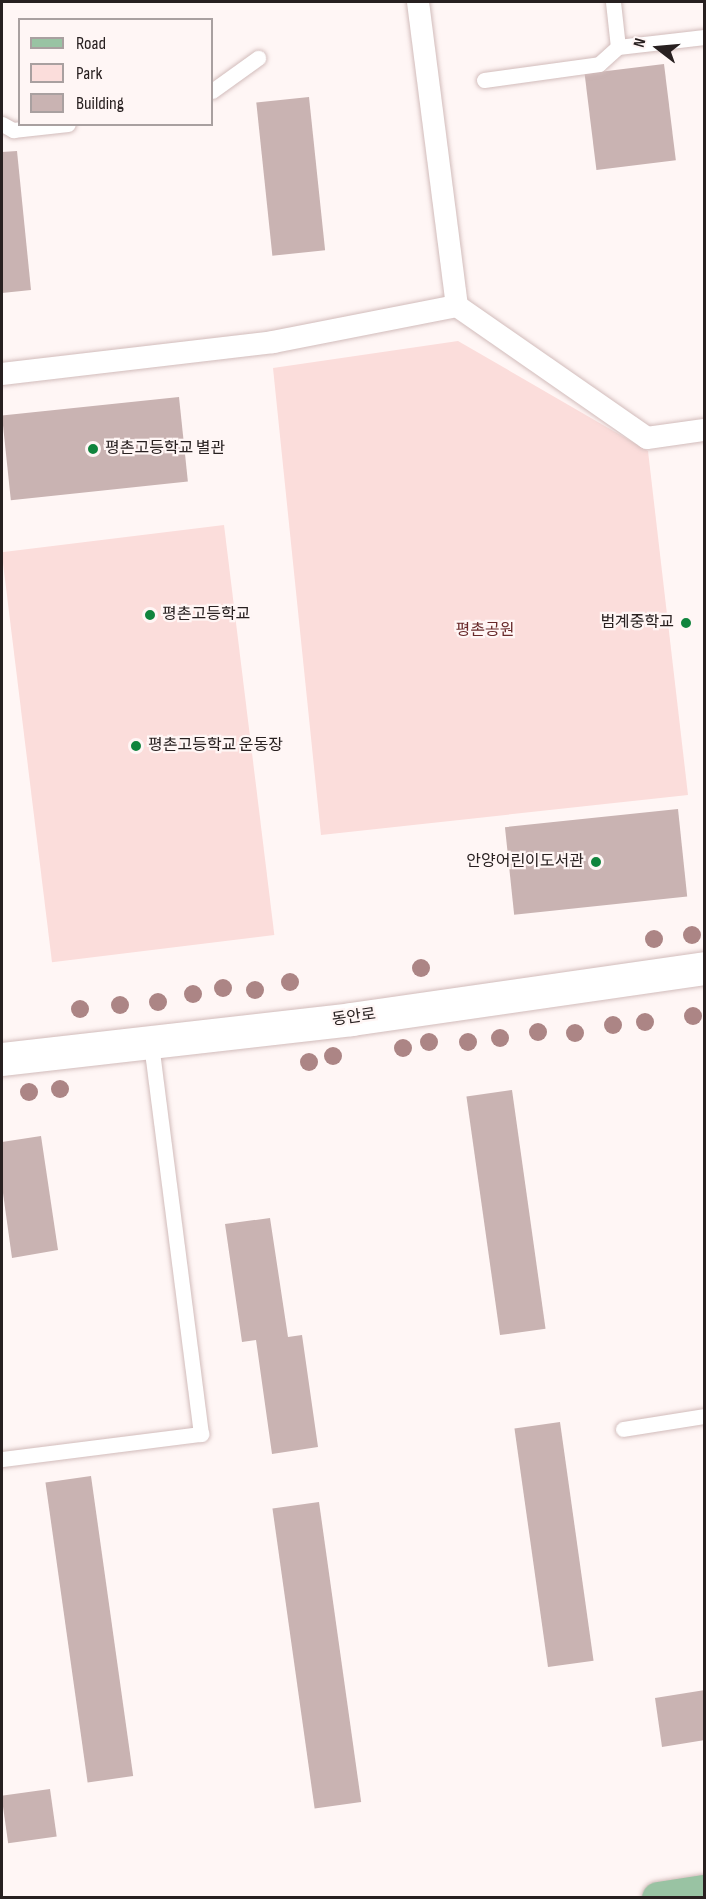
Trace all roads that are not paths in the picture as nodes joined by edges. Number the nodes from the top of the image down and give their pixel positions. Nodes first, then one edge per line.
1 (418, 2) edge
2 (613, 2) edge
3 (705, 37) edge
4 (618, 47) junction
5 (258, 58) dead end
6 (484, 80) dead end
7 (213, 90) edge
8 (2, 124) edge
9 (50, 126) edge
10 (458, 306) junction
11 (2, 374) edge
12 (705, 430) edge
13 (705, 968) edge
14 (152, 1043) junction
15 (2, 1059) edge
16 (705, 1416) edge
17 (623, 1429) dead end
18 (2, 1459) edge
19 (705, 1891) edge
20 (658, 1898) edge

1 - 10 street
2 - 4 lane
3 - 4 lane
4 - 6 lane
5 - 7 lane
8 - 9 lane
10 - 11 street
10 - 12 street
13 - 14 street, 동안로
14 - 15 street, 동안로
14 - 18 lane
16 - 17 lane
19 - 20 main road

